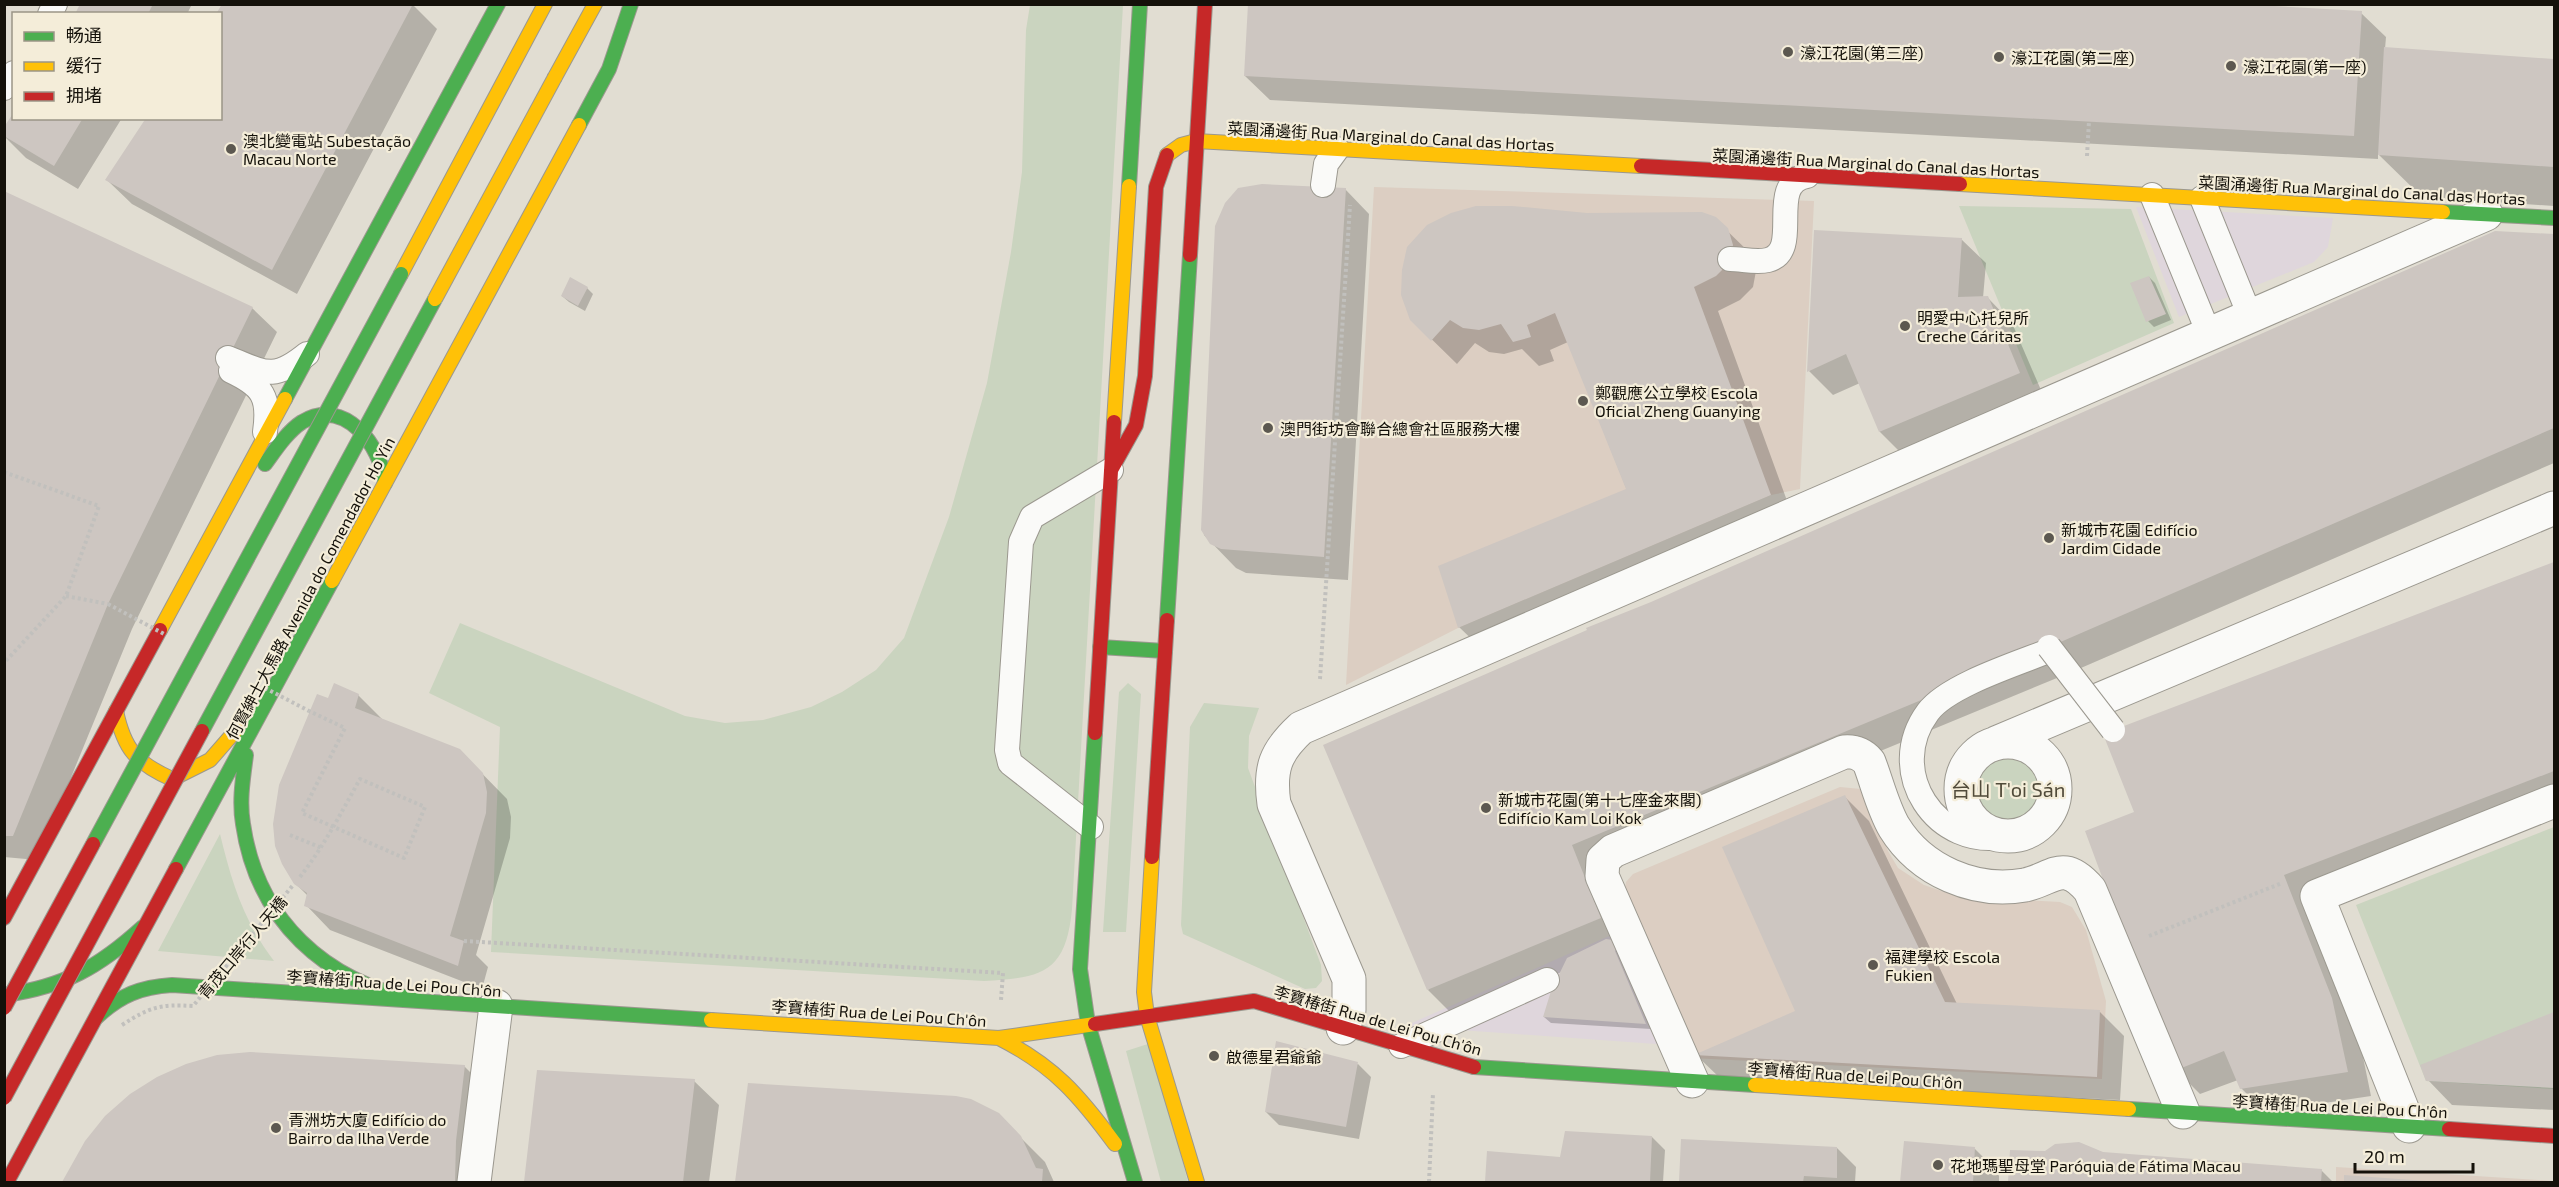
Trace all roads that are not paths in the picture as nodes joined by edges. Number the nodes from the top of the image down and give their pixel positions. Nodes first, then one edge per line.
1 (498, 4) edge
2 (545, 4) edge
3 (595, 4) edge
4 (631, 4) edge
5 (1140, 4) edge
6 (1205, 4) edge
7 (1197, 141) junction
8 (1310, 147) junction
9 (1345, 150) junction
10 (1768, 174) junction
11 (1808, 176) junction
12 (1787, 192) junction
13 (2152, 195) junction
14 (2202, 198) junction
15 (2486, 214) junction
16 (2554, 218) edge
17 (1730, 258) dead end
18 (2250, 316) junction
19 (2209, 334) junction
20 (310, 351) junction
21 (265, 435) junction
22 (1111, 470) junction
23 (385, 483) junction
24 (2554, 506) edge
25 (214, 530) junction
26 (1100, 647) junction
27 (1165, 651) junction
28 (288, 662) junction
29 (266, 703) junction
30 (116, 711) junction
31 (2113, 730) dead end
32 (1996, 743) junction
33 (2554, 801) edge
34 (1091, 827) junction
35 (2008, 836) junction
36 (2039, 879) junction
37 (21, 888) junction
38 (4, 905) edge
39 (4, 918) edge
40 (147, 924) junction
41 (1547, 980) dead end
42 (4, 994) edge
43 (418, 1000) junction
44 (496, 1005) junction
45 (4, 1008) edge
46 (1147, 1016) junction
47 (97, 1017) junction
48 (1088, 1024) junction
49 (1342, 1028) junction
50 (999, 1038) junction
51 (1401, 1046) junction
52 (1692, 1081) junction
53 (4, 1098) edge
54 (2183, 1112) junction
55 (2409, 1126) junction
56 (2554, 1136) edge
57 (1130, 1166) junction
58 (7, 1182) edge
59 (474, 1182) edge
60 (1135, 1182) edge
61 (1197, 1182) edge

1 - 20 main road
2 - 45 main road, bridge
3 - 53 main road, bridge
4 - 23 main road, 何賢紳士大馬路 Avenida do Comendador Ho Yin
5 - 22 main road
6 - 7 main road
7 - 8 main road, 菜園涌邊街 Rua Marginal do Canal das Hortas
7 - 22 main road
7 - 27 main road
8 - 9 main road, 菜園涌邊街 Rua Marginal do Canal das Hortas
8 - 9 lane
9 - 10 main road, 菜園涌邊街 Rua Marginal do Canal das Hortas
10 - 11 main road, 菜園涌邊街 Rua Marginal do Canal das Hortas
10 - 12 lane
11 - 12 lane
11 - 13 main road, 菜園涌邊街 Rua Marginal do Canal das Hortas
12 - 17 lane
13 - 14 main road, 菜園涌邊街 Rua Marginal do Canal das Hortas
13 - 19 lane
14 - 15 main road, 菜園涌邊街 Rua Marginal do Canal das Hortas
14 - 18 lane
15 - 16 main road, 菜園涌邊街 Rua Marginal do Canal das Hortas
15 - 18 street
18 - 19 street
19 - 49 street
20 - 21 main road
20 - 21 lane
21 - 25 main road
22 - 26 main road
22 - 34 lane
23 - 25 main road
23 - 28 main road, 何賢紳士大馬路 Avenida do Comendador Ho Yin
24 - 32 street
25 - 30 main road
26 - 27 main road
26 - 34 main road
27 - 46 main road
28 - 29 main road, 何賢紳士大馬路 Avenida do Comendador Ho Yin
28 - 30 main road
29 - 40 main road, 何賢紳士大馬路 Avenida do Comendador Ho Yin
29 - 43 main road
30 - 37 main road
31 - 35 lane, bridge
32 - 35 street
32 - 35 street
33 - 55 street
34 - 48 main road
35 - 36 street
36 - 52 street
36 - 54 street
37 - 38 main road
37 - 39 main road
40 - 42 main road
40 - 47 main road, 何賢紳士大馬路 Avenida do Comendador Ho Yin
41 - 51 lane
43 - 44 main road, 李寶椿街 Rua de Lei Pou Ch'ôn
43 - 47 main road, 李寶椿街 Rua de Lei Pou Ch'ôn
44 - 50 main road, 李寶椿街 Rua de Lei Pou Ch'ôn
44 - 59 street
46 - 48 main road, 李寶椿街 Rua de Lei Pou Ch'ôn
46 - 49 main road, 李寶椿街 Rua de Lei Pou Ch'ôn
46 - 61 main road
47 - 58 main road, 何賢紳士大馬路 Avenida do Comendador Ho Yin
48 - 50 main road, 李寶椿街 Rua de Lei Pou Ch'ôn
48 - 57 main road
49 - 51 main road, 李寶椿街 Rua de Lei Pou Ch'ôn
50 - 57 main road
51 - 52 main road, 李寶椿街 Rua de Lei Pou Ch'ôn
52 - 54 main road, 李寶椿街 Rua de Lei Pou Ch'ôn
54 - 55 main road, 李寶椿街 Rua de Lei Pou Ch'ôn
55 - 56 main road, 李寶椿街 Rua de Lei Pou Ch'ôn
57 - 60 main road

